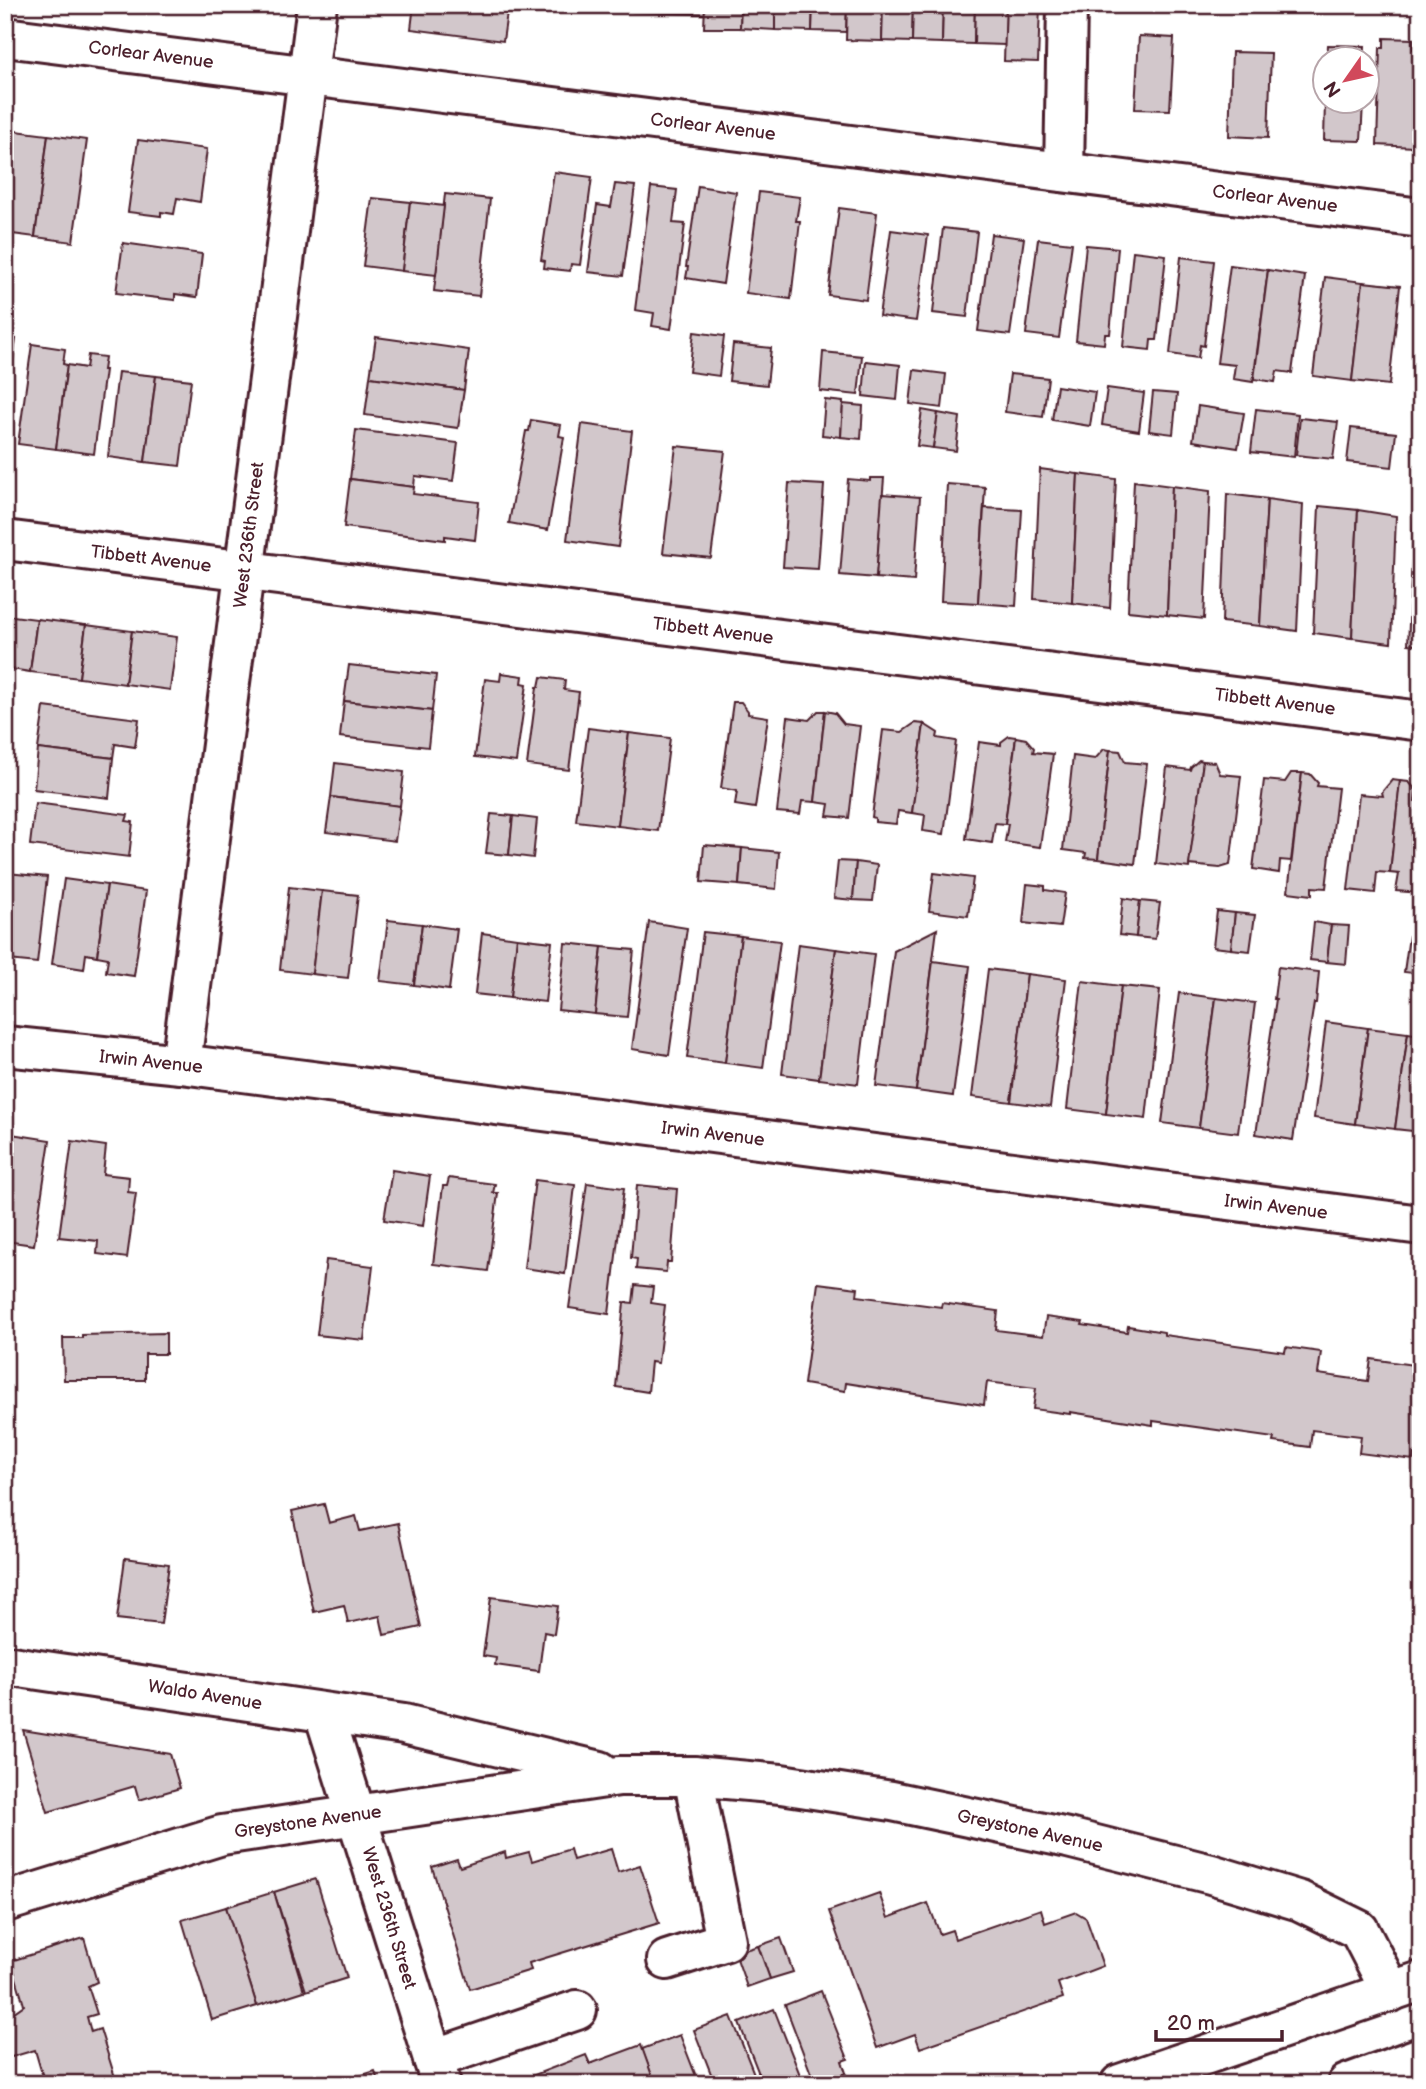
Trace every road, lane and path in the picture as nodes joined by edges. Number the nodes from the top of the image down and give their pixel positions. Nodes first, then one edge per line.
1 (317, 5) edge
2 (1067, 5) edge
3 (5, 37) edge
4 (308, 75) junction
5 (1064, 172) junction
6 (1421, 218) edge
7 (5, 540) edge
8 (245, 571) junction
9 (1421, 721) edge
10 (5, 1046) edge
11 (181, 1064) junction
12 (1421, 1225) edge
13 (5, 1665) edge
14 (324, 1713) junction
15 (404, 1724) joint
16 (619, 1776) junction
17 (693, 1776) junction
18 (356, 1814) junction
19 (5, 1902) edge
20 (667, 1961) dead end
21 (1406, 1987) edge
22 (577, 2010) dead end
23 (1421, 2057) edge
24 (437, 2071) edge
25 (1120, 2084) edge
26 (1347, 2084) edge

1 - 4 street, West 236th Street
2 - 5 street
3 - 4 street, Corlear Avenue
4 - 5 street, Corlear Avenue
4 - 8 street, West 236th Street
5 - 6 street, Corlear Avenue
7 - 8 street, Tibbett Avenue
8 - 9 street, Tibbett Avenue
8 - 11 street, West 236th Street
10 - 11 street, Irwin Avenue
11 - 12 street, Irwin Avenue
13 - 14 street, Waldo Avenue
14 - 15 street, Waldo Avenue
14 - 18 street, West 236th Street
15 - 16 street, Greystone Avenue
16 - 17 street, Greystone Avenue
16 - 18 street, Greystone Avenue
17 - 20 street
17 - 21 street, Greystone Avenue
18 - 19 street, Greystone Avenue
18 - 24 street, West 236th Street
21 - 25 street
22 - 24 street
23 - 26 street

